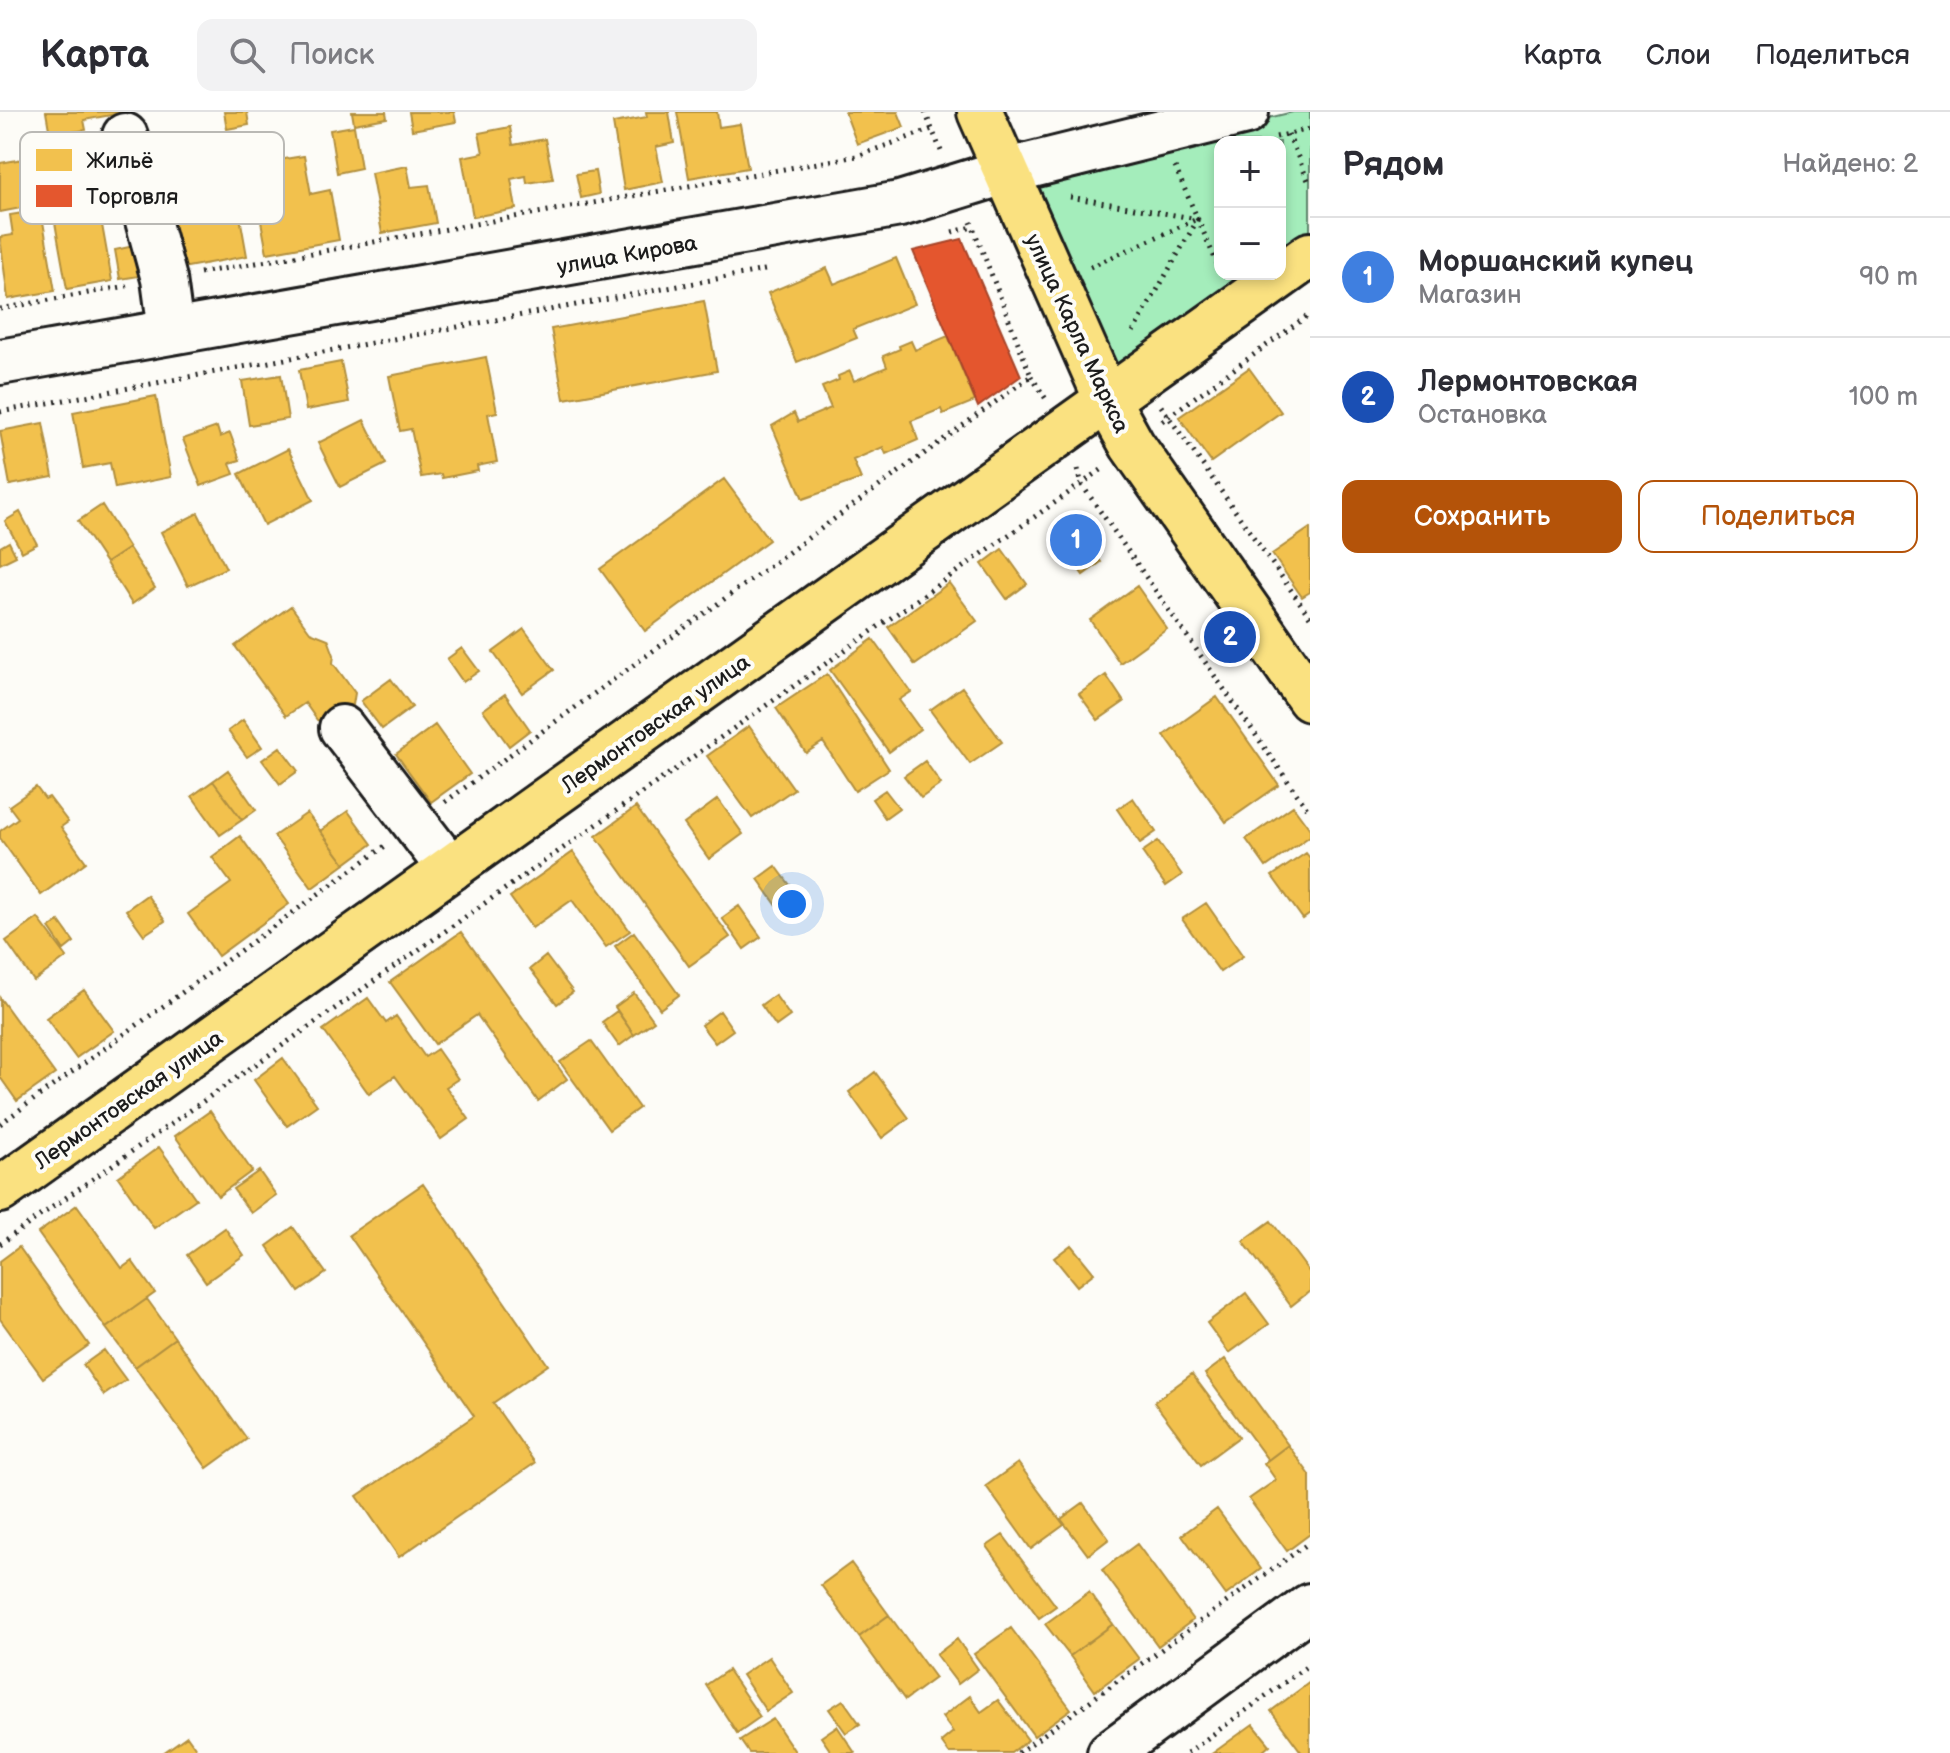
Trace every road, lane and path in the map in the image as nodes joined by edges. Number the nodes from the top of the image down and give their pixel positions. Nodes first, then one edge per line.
1 (925, 112) edge
2 (980, 112) edge
3 (1257, 126) edge
4 (932, 129) junction
5 (1310, 129) edge
6 (1288, 134) junction
7 (1173, 163) dead end
8 (1004, 172) junction
9 (1310, 185) edge
10 (956, 186) junction
11 (1064, 196) dead end
12 (1198, 219) junction
13 (149, 224) edge
14 (973, 227) junction
15 (943, 233) dead end
16 (1310, 255) edge
17 (1214, 256) edge
18 (780, 267) dead end
19 (1085, 269) dead end
20 (164, 279) junction
21 (0, 309) edge
22 (1310, 314) edge
23 (171, 331) junction
24 (1130, 337) dead end
25 (0, 362) edge
26 (1031, 376) junction
27 (1107, 400) junction
28 (0, 412) edge
29 (1067, 429) junction
30 (1132, 445) junction
31 (1082, 485) junction
32 (1310, 699) edge
33 (342, 728) dead end
34 (1310, 813) edge
35 (416, 823) junction
36 (450, 869) junction
37 (0, 1124) edge
38 (0, 1190) edge
39 (0, 1244) edge
40 (1310, 1542) edge
41 (1310, 1606) edge
42 (1310, 1664) edge
43 (1018, 1753) edge
44 (1110, 1753) edge
45 (1187, 1753) edge

1 - 4 path
2 - 8 main road, улица Карла Маркса
3 - 6 path
3 - 8 street, улица Кирова
4 - 10 path
4 - 20 path
5 - 6 path
6 - 9 path
7 - 12 path
8 - 10 street, улица Кирова
8 - 27 main road, улица Карла Маркса
10 - 14 path
10 - 23 street, улица Кирова
11 - 12 path
12 - 17 path
12 - 19 path
12 - 24 path
13 - 20 street
14 - 15 path
14 - 26 path
16 - 27 main road, Лермонтовская улица
18 - 28 path
20 - 21 path
20 - 23 street
22 - 30 path
23 - 25 street, улица Кирова
26 - 29 path
26 - 35 path
27 - 29 main road, Лермонтовская улица
27 - 30 main road, улица Карла Маркса
29 - 31 path
29 - 36 main road, Лермонтовская улица
30 - 31 path
30 - 32 main road, улица Карла Маркса
31 - 34 path
31 - 39 path
33 - 35 street
35 - 36 street
35 - 37 path
36 - 38 main road, Лермонтовская улица
40 - 43 path
41 - 44 street
42 - 45 path

